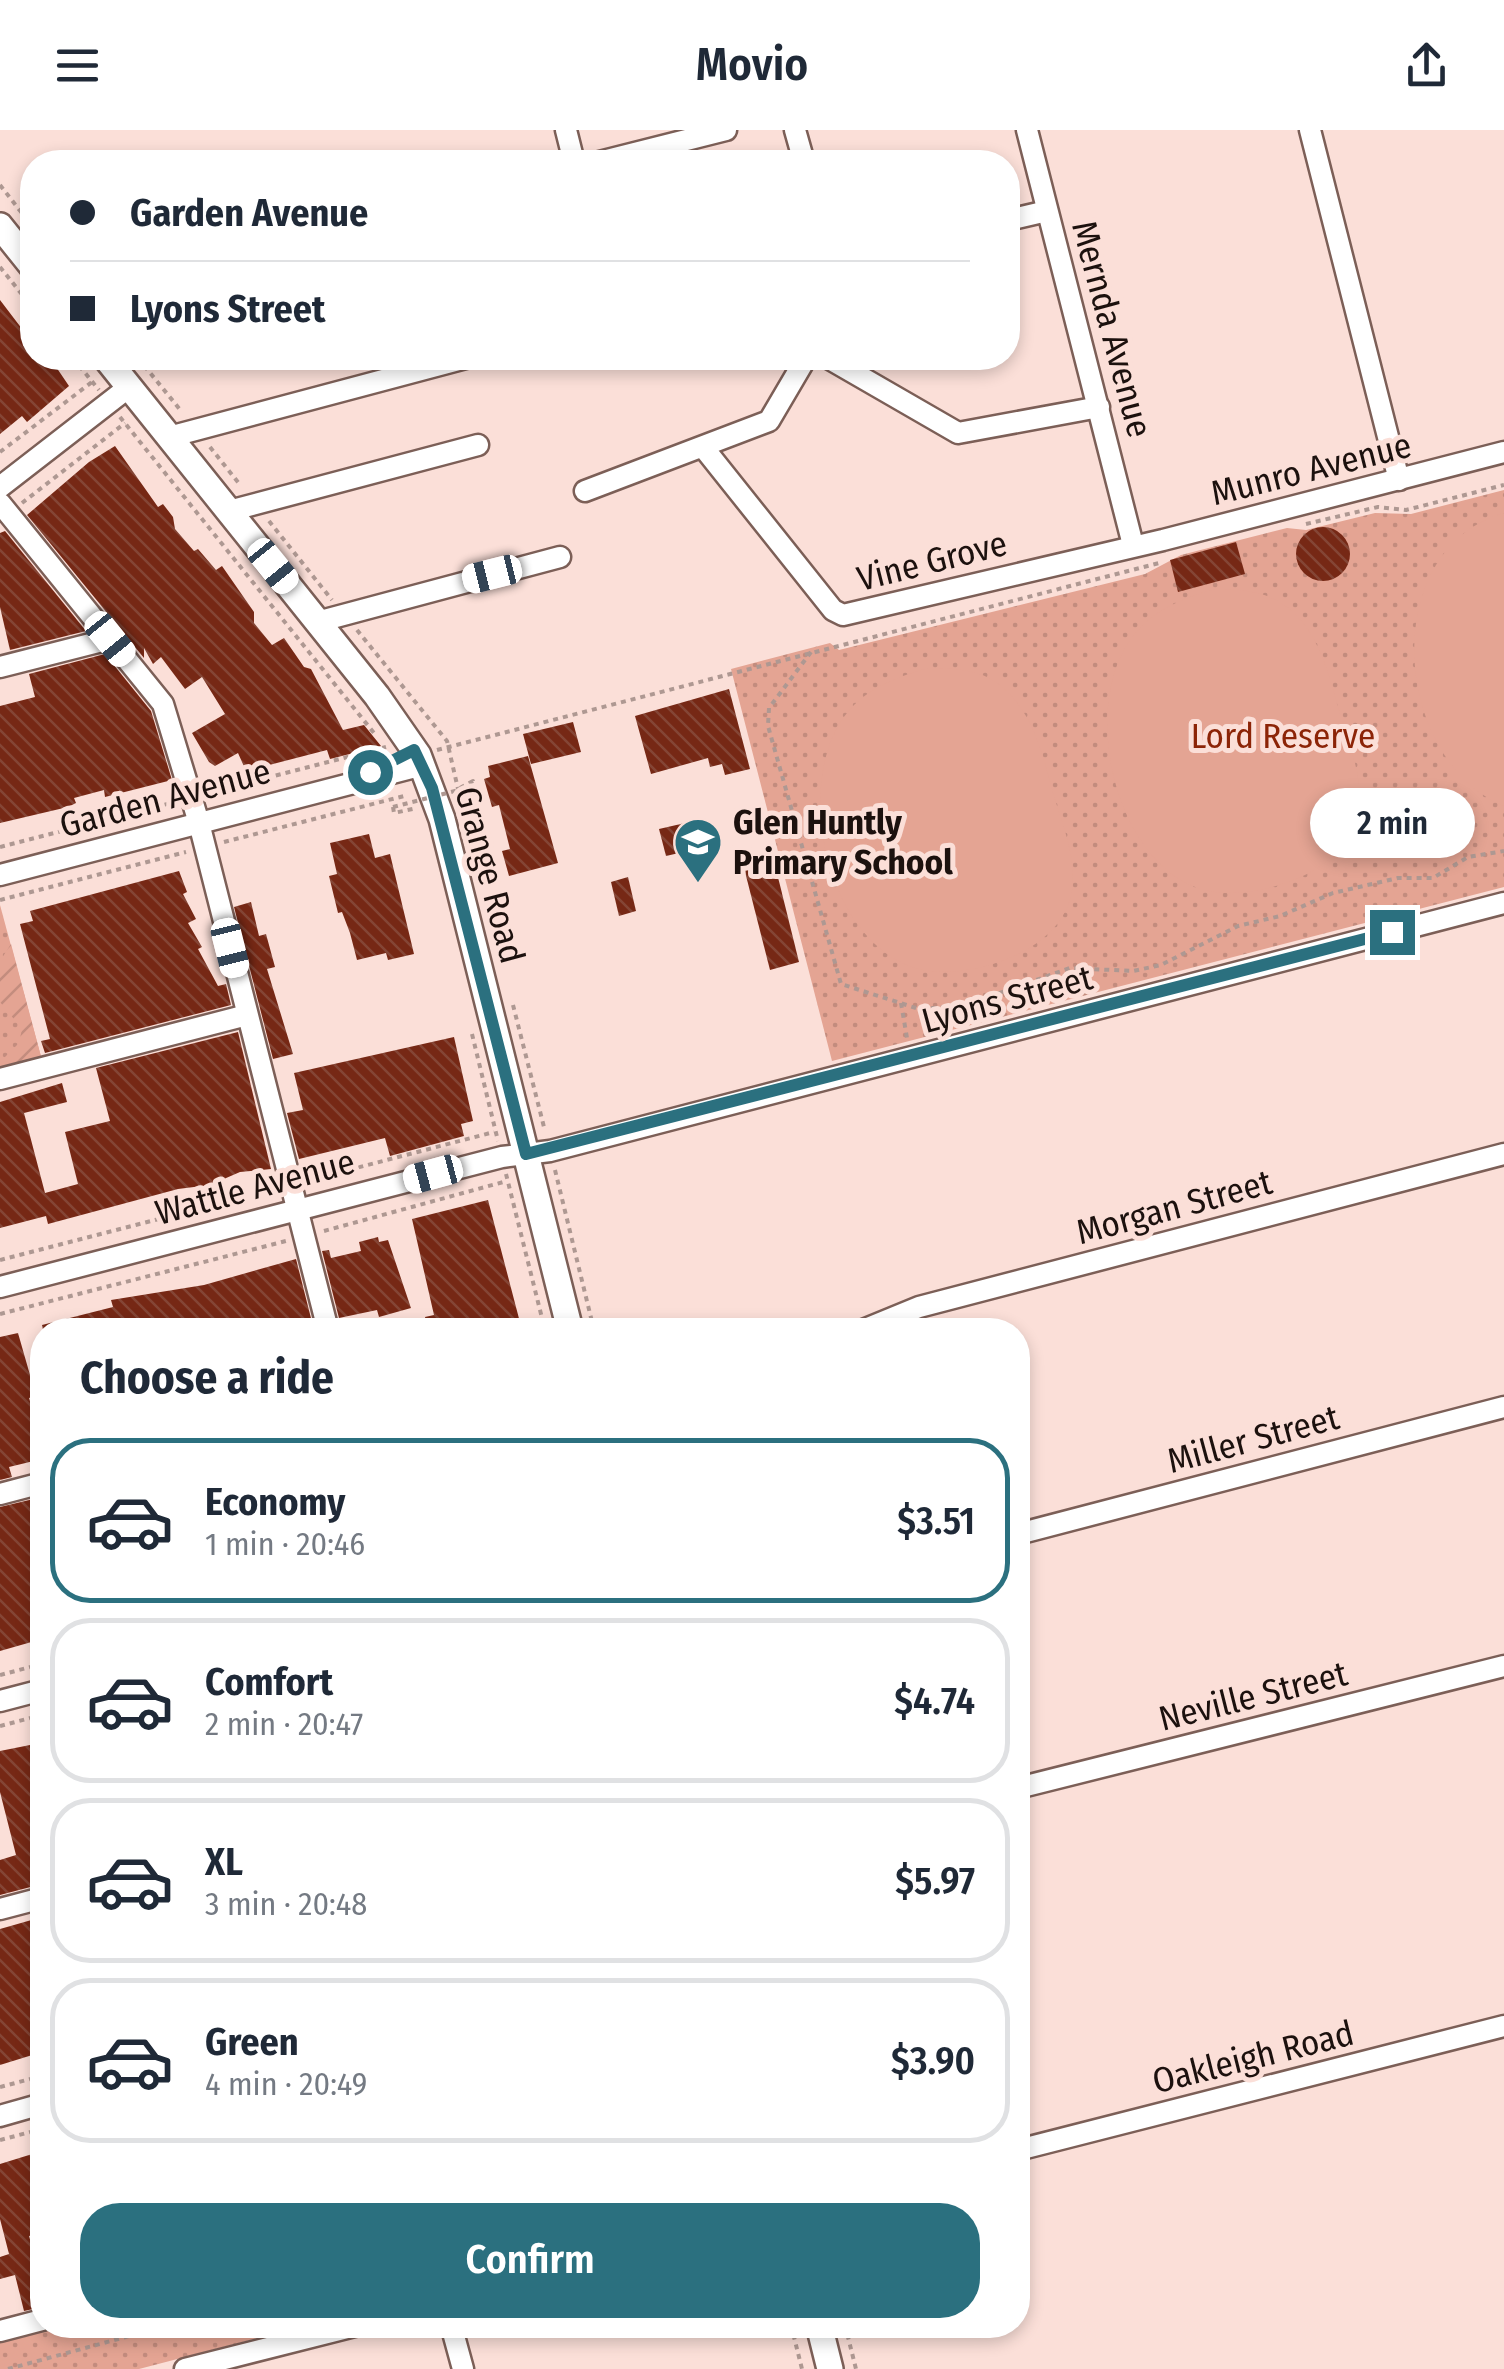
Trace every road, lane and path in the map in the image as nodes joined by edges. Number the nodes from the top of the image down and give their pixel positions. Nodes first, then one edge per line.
1 (726, 130) edge
2 (1028, 130) edge
3 (1310, 130) edge
4 (647, 150) edge
5 (0, 185) edge
6 (20, 211) edge
7 (1047, 211) junction
8 (1020, 217) edge
9 (0, 226) edge
10 (20, 251) edge
11 (0, 267) edge
12 (20, 293) edge
13 (82, 370) edge
14 (110, 370) edge
15 (421, 370) edge
16 (799, 370) edge
17 (848, 370) edge
18 (92, 382) junction
19 (119, 395) junction
20 (1099, 407) junction
21 (125, 424) junction
22 (169, 437) junction
23 (478, 445) dead end
24 (703, 447) junction
25 (0, 452) edge
26 (1504, 452) edge
27 (1399, 480) junction
28 (1504, 485) edge
29 (0, 486) edge
30 (585, 491) dead end
31 (4, 509) edge
32 (229, 511) junction
33 (1300, 524) dead end
34 (1133, 545) junction
35 (560, 557) dead end
36 (1170, 557) dead end
37 (317, 622) junction
38 (110, 639) junction
39 (812, 652) junction
40 (0, 667) edge
41 (409, 761) junction
42 (460, 802) dead end
43 (198, 823) junction
44 (1504, 851) edge
45 (0, 875) edge
46 (1504, 903) edge
47 (901, 1003) junction
48 (247, 1015) junction
49 (470, 1029) dead end
50 (906, 1045) dead end
51 (0, 1080) edge
52 (496, 1132) junction
53 (1504, 1154) edge
54 (514, 1155) junction
55 (508, 1182) junction
56 (289, 1185) junction
57 (296, 1211) junction
58 (303, 1237) junction
59 (0, 1260) edge
60 (0, 1286) edge
61 (0, 1314) edge
62 (325, 1318) edge
63 (541, 1318) edge
64 (566, 1318) edge
65 (892, 1318) edge
66 (1504, 1407) edge
67 (30, 1486) edge
68 (0, 1494) edge
69 (1030, 1531) edge
70 (1504, 1666) edge
71 (30, 1667) edge
72 (0, 1675) edge
73 (30, 1693) edge
74 (0, 1701) edge
75 (30, 1719) edge
76 (0, 1726) edge
77 (1030, 1785) edge
78 (30, 1901) edge
79 (0, 1909) edge
80 (1504, 2026) edge
81 (30, 2079) edge
82 (0, 2087) edge
83 (30, 2107) edge
84 (0, 2116) edge
85 (30, 2132) edge
86 (0, 2140) edge
87 (1030, 2147) edge
88 (30, 2323) edge
89 (0, 2331) edge
90 (122, 2338) edge
91 (308, 2338) edge
92 (454, 2338) edge
93 (795, 2338) edge
94 (822, 2338) edge
95 (848, 2338) edge
96 (8, 2369) edge
97 (185, 2369) edge
98 (462, 2369) edge
99 (802, 2369) edge
100 (830, 2369) edge
101 (856, 2369) edge

1 - 4 street
2 - 7 street, Mernda Avenue
3 - 27 street
5 - 6 path
7 - 8 street
7 - 20 street, Mernda Avenue
9 - 10 main road
11 - 12 path
13 - 18 path
14 - 19 main road, Grange Road
15 - 22 street
16 - 24 street
17 - 20 street
18 - 19 path
18 - 25 path
19 - 21 path
19 - 22 main road, Grange Road
19 - 29 street
20 - 34 street, Mernda Avenue
21 - 31 path
21 - 41 path
22 - 32 main road, Grange Road
23 - 32 street
24 - 30 street
24 - 34 street, Vine Grove
26 - 27 street, Munro Avenue
27 - 34 street, Munro Avenue
28 - 33 path
31 - 38 street
32 - 37 main road, Grange Road
35 - 37 street
36 - 39 path
37 - 41 main road, Grange Road
38 - 40 street
38 - 43 street
39 - 41 path
39 - 47 path
41 - 42 path, bridge
41 - 43 street, Garden Avenue
41 - 54 main road, Grange Road
43 - 45 street, Garden Avenue
43 - 48 street
44 - 47 path
46 - 54 street, Lyons Street
47 - 50 path
48 - 51 street
48 - 56 street
49 - 52 path
52 - 54 path
52 - 56 path
53 - 65 street, Morgan Street
54 - 55 path
54 - 57 street, Wattle Avenue
54 - 64 main road, Grange Road
55 - 58 path
55 - 63 path
56 - 57 street
56 - 59 path
57 - 58 street
57 - 60 street, Wattle Avenue
58 - 61 path
58 - 62 street
66 - 69 street, Miller Street
67 - 68 street
70 - 77 street, Neville Street
71 - 72 path
73 - 74 street
75 - 76 path
78 - 79 street
80 - 87 street, Oakleigh Road
81 - 82 path
83 - 84 street
85 - 86 path
88 - 89 street
90 - 96 path
91 - 97 street
92 - 98 street
93 - 99 path
94 - 100 main road
95 - 101 path

